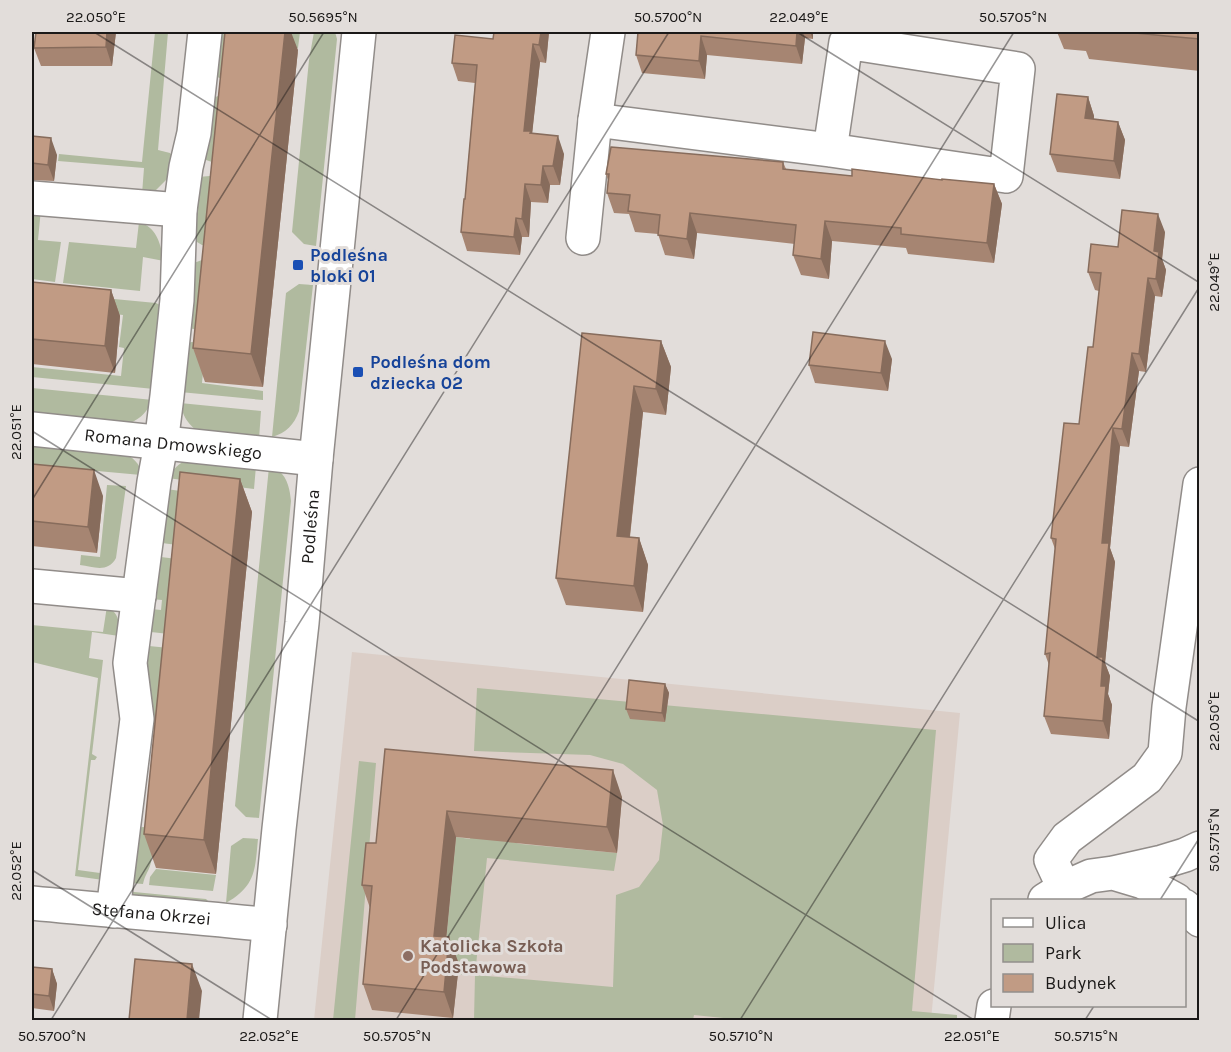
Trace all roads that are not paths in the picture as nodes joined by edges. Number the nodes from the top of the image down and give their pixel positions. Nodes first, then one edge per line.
1 (205, 32) edge
2 (359, 32) edge
3 (608, 32) edge
4 (595, 120) junction
5 (830, 150) junction
6 (32, 198) edge
7 (180, 210) junction
8 (583, 238) dead end
9 (32, 429) edge
10 (161, 444) junction
11 (316, 459) junction
12 (1200, 483) edge
13 (32, 586) edge
14 (139, 596) junction
15 (1200, 848) edge
16 (1113, 873) junction
17 (1054, 894) edge
18 (1174, 899) edge
19 (32, 903) edge
20 (1186, 907) edge
21 (112, 911) junction
22 (1200, 920) edge
23 (270, 925) junction
24 (260, 1020) edge

1 - 7 street
2 - 11 street, Podleśna
3 - 4 street
4 - 5 street
4 - 8 street
5 - 5 street
6 - 7 street
7 - 10 street
9 - 10 street, Romana Dmowskiego
10 - 11 street, Romana Dmowskiego
10 - 14 street
11 - 23 street, Podleśna
12 - 17 street
13 - 14 street
14 - 21 street
15 - 16 street
16 - 17 street
16 - 18 street
19 - 21 street, Stefana Okrzei
20 - 22 street
21 - 23 street, Stefana Okrzei
23 - 24 street, Podleśna

